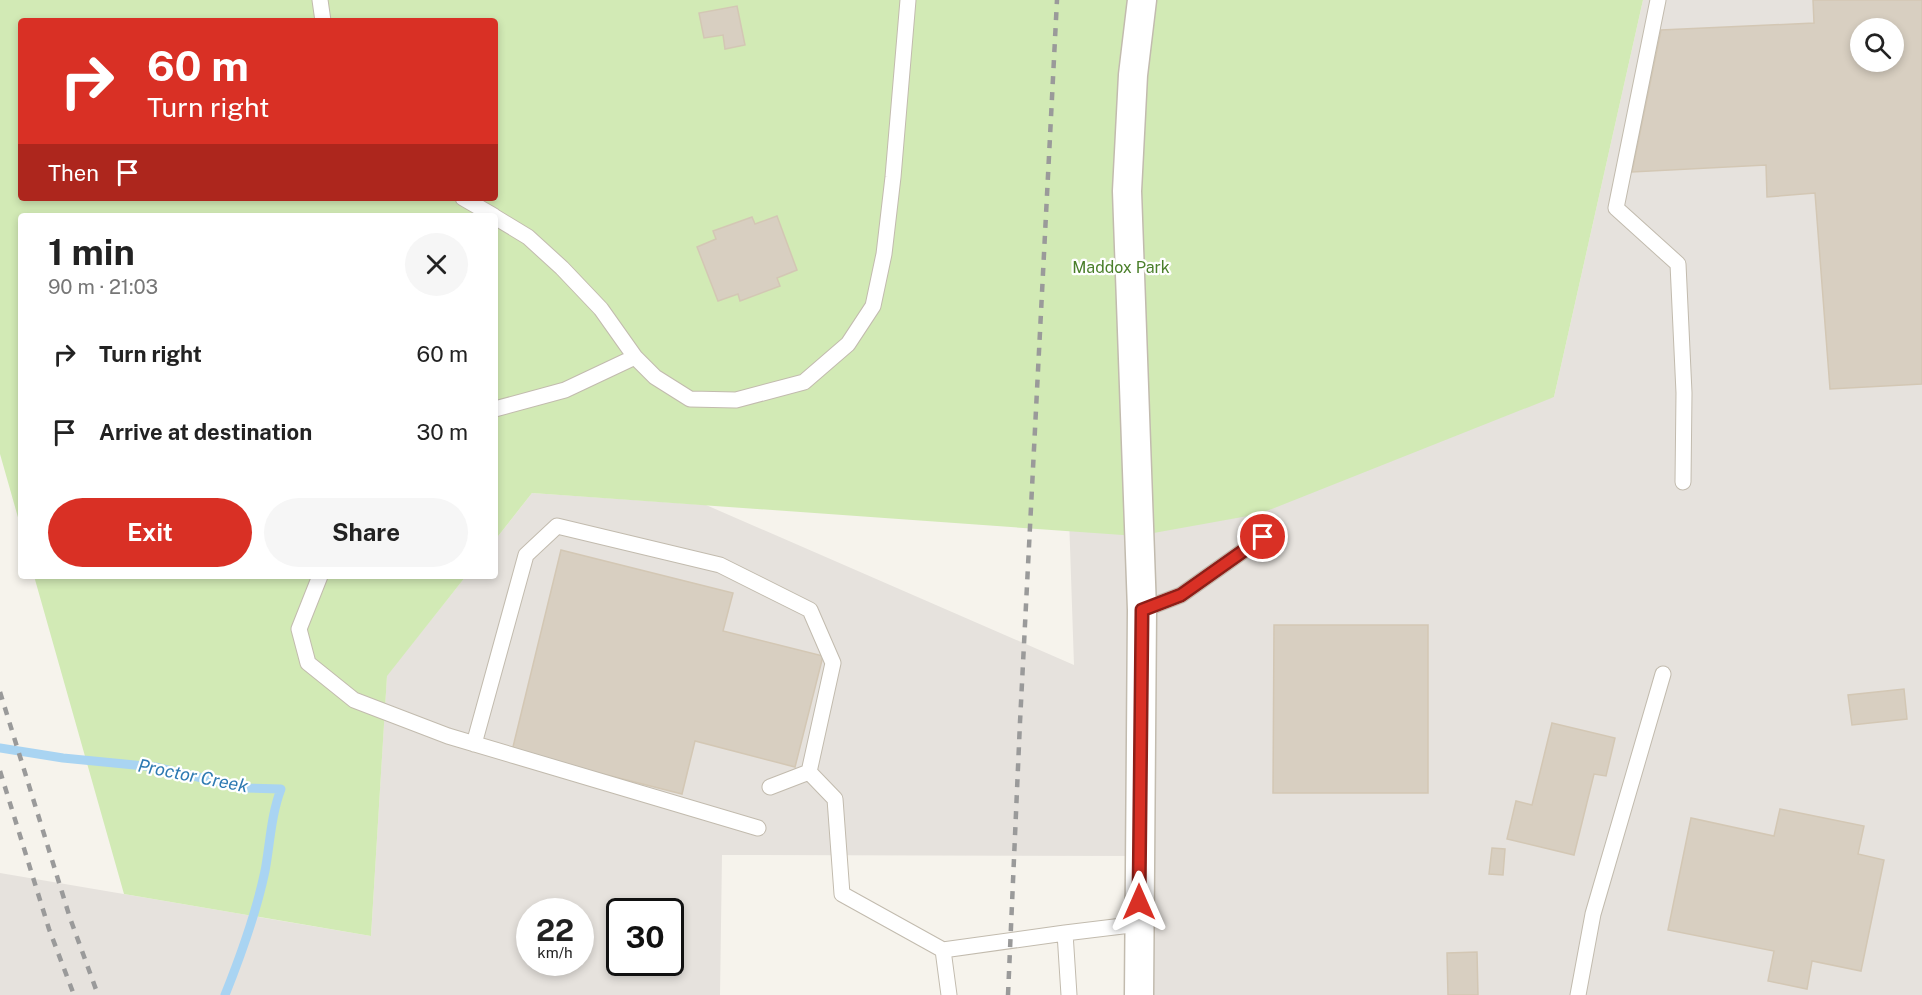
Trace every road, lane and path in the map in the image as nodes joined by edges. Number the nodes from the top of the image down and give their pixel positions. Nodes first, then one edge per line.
1 (320, 0) edge
2 (908, 0) edge
3 (1142, 0) edge
4 (1658, 0) edge
5 (323, 18) edge
6 (468, 201) edge
7 (490, 213) edge
8 (498, 218) edge
9 (635, 357) junction
10 (498, 408) edge
11 (1683, 482) dead end
12 (1263, 537) dead end
13 (319, 579) edge
14 (1142, 610) junction
15 (1663, 674) dead end
16 (474, 744) junction
17 (809, 772) junction
18 (770, 787) dead end
19 (758, 828) dead end
20 (1065, 933) junction
21 (1139, 937) junction
22 (943, 950) junction
23 (949, 995) edge
24 (1069, 995) edge
25 (1139, 995) edge
26 (1578, 995) edge

1 - 5 lane
2 - 9 lane
3 - 14 street
4 - 11 lane
6 - 7 lane
8 - 9 lane
9 - 10 lane
12 - 14 lane
13 - 16 lane
14 - 21 street
15 - 26 lane
16 - 17 lane
16 - 19 lane
17 - 18 lane
17 - 22 lane
20 - 21 lane
20 - 22 lane
20 - 24 lane
21 - 25 street
22 - 23 lane

